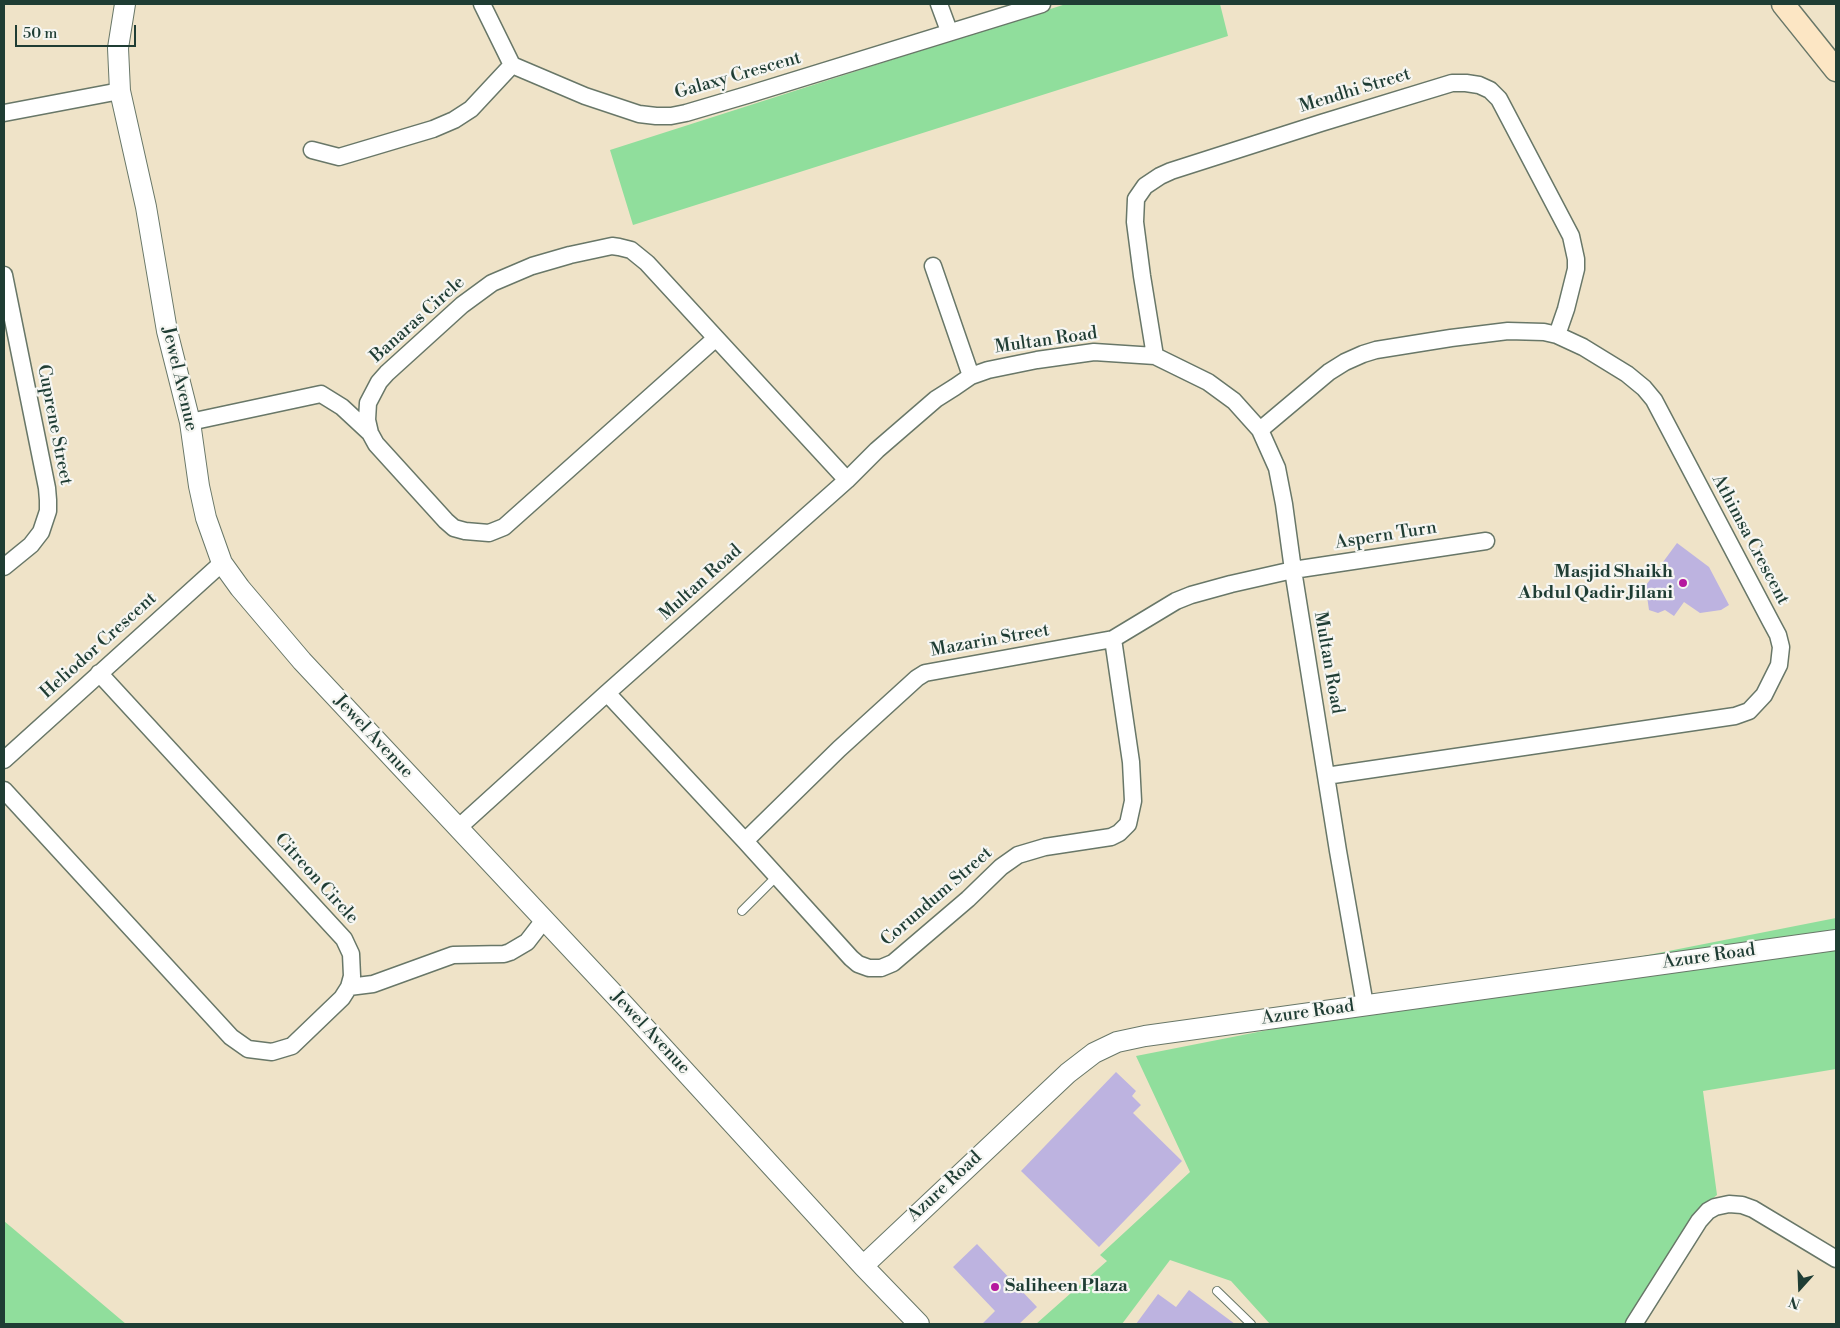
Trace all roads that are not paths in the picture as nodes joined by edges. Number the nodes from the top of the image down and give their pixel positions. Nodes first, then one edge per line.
1 (125, 4) edge
2 (482, 4) edge
3 (939, 4) edge
4 (1042, 4) edge
5 (1783, 4) edge
6 (949, 31) junction
7 (512, 65) junction
8 (1836, 70) edge
9 (120, 91) junction
10 (4, 113) edge
11 (312, 150) dead end
12 (933, 266) dead end
13 (4, 275) edge
14 (1557, 334) junction
15 (716, 338) junction
16 (1155, 356) junction
17 (971, 376) junction
18 (190, 422) junction
19 (1260, 430) junction
20 (370, 433) junction
21 (847, 480) junction
22 (1486, 542) dead end
23 (222, 563) junction
24 (4, 567) edge
25 (1292, 570) junction
26 (1113, 638) junction
27 (99, 674) junction
28 (607, 693) junction
29 (4, 760) edge
30 (1326, 776) junction
31 (4, 790) edge
32 (458, 828) junction
33 (745, 841) junction
34 (777, 876) junction
35 (742, 911) dead end
36 (544, 920) junction
37 (1836, 940) edge
38 (349, 987) junction
39 (1365, 1005) junction
40 (1836, 1258) edge
41 (863, 1266) junction
42 (1217, 1291) dead end
43 (920, 1324) edge
44 (1251, 1324) edge
45 (1634, 1324) edge

1 - 9 street, Jewel Avenue
2 - 7 street
3 - 6 street
4 - 6 street, Galaxy Crescent
5 - 8 main road
6 - 7 street, Galaxy Crescent
7 - 11 street
9 - 10 street
9 - 18 street, Jewel Avenue
12 - 17 street
13 - 24 street, Cuprene Street
14 - 16 street, Mendhi Street
14 - 19 street, Athimsa Crescent
14 - 30 street, Athimsa Crescent
15 - 20 street, Banaras Circle
15 - 20 street, Banaras Circle
15 - 21 street, Banaras Circle
16 - 17 street, Multan Road
16 - 19 street, Multan Road
17 - 21 street, Multan Road
18 - 20 street
18 - 23 street, Jewel Avenue
19 - 25 street, Multan Road
21 - 28 street, Multan Road
22 - 25 street, Aspern Turn
23 - 27 street, Heliodor Crescent
23 - 32 street, Jewel Avenue
25 - 26 street, Mazarin Street
25 - 30 street, Multan Road
26 - 33 street, Mazarin Street
26 - 34 street, Corundum Street
27 - 29 street, Heliodor Crescent
27 - 38 street, Citreon Circle
28 - 32 street, Multan Road
28 - 33 street, Corundum Street
30 - 39 street, Multan Road
31 - 38 street
32 - 36 street, Jewel Avenue
33 - 34 street, Corundum Street
34 - 35 lane
36 - 38 street
36 - 41 street, Jewel Avenue
37 - 39 street, Azure Road
39 - 41 street, Azure Road
40 - 45 street
41 - 43 street, Jewel Avenue
42 - 44 lane

